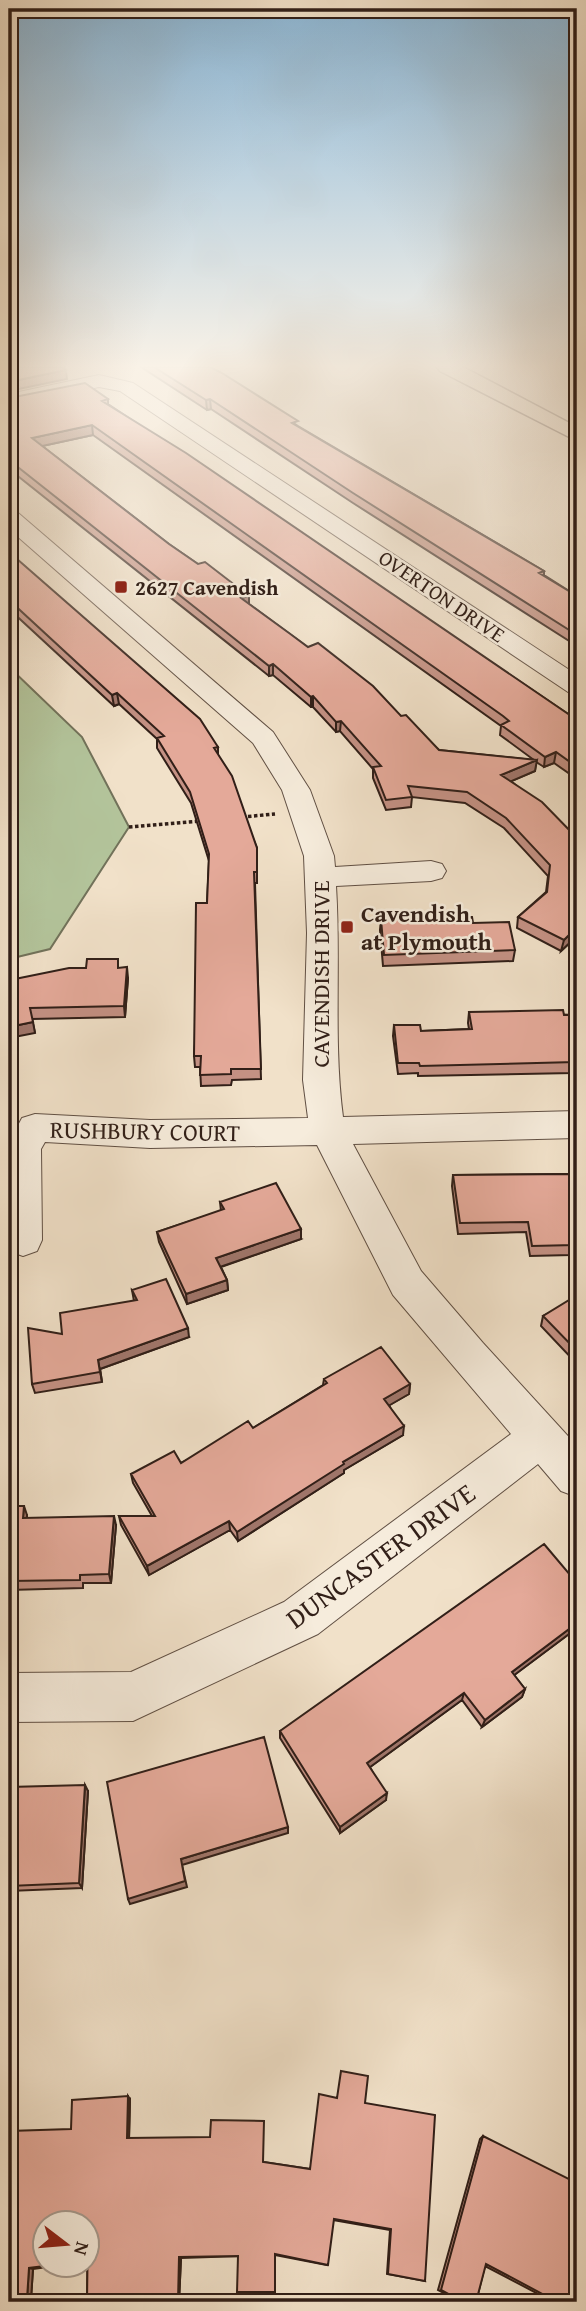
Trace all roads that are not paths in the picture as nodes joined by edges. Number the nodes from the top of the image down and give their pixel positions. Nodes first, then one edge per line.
1 (259, 475) edge
2 (9, 517) edge
3 (577, 686) edge
4 (431, 871) dead end
5 (320, 877) junction
6 (577, 1125) edge
7 (327, 1130) junction
8 (23, 1240) dead end
9 (541, 1436) junction
10 (577, 1477) edge
11 (9, 1696) edge

1 - 3 street, OVERTON DRIVE
2 - 5 street, CAVENDISH DRIVE
4 - 5 street
5 - 7 street, CAVENDISH DRIVE
6 - 7 street
7 - 8 street, RUSHBURY COURT
7 - 9 street, CAVENDISH DRIVE
9 - 10 street, CAVENDISH DRIVE
9 - 11 street, DUNCASTER DRIVE

